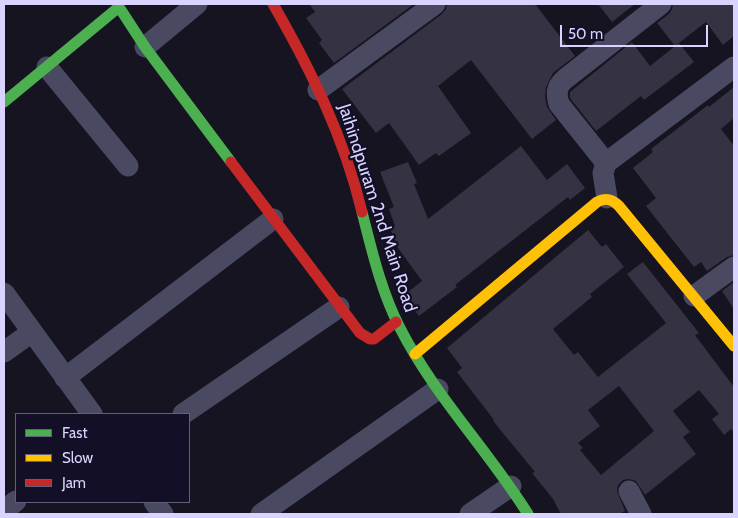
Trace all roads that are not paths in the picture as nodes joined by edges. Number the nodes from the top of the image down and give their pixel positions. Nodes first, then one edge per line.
1 (197, 4) edge
2 (273, 4) edge
3 (435, 4) edge
4 (661, 4) edge
5 (145, 47) junction
6 (47, 67) junction
7 (734, 67) edge
8 (318, 90) junction
9 (6, 97) edge
10 (606, 162) junction
11 (128, 166) dead end
12 (607, 198) junction
13 (273, 219) junction
14 (734, 267) edge
15 (4, 293) edge
16 (694, 296) junction
17 (339, 307) junction
18 (396, 322) junction
19 (32, 332) junction
20 (734, 346) edge
21 (4, 352) edge
22 (415, 354) junction
23 (65, 378) junction
24 (438, 389) junction
25 (91, 413) edge
26 (184, 413) edge
27 (511, 486) junction
28 (629, 491) dead end
29 (15, 502) edge
30 (155, 503) edge
31 (4, 510) edge
32 (163, 514) edge
33 (261, 514) edge
34 (470, 514) edge
35 (528, 514) edge
36 (641, 514) edge

1 - 5 street
2 - 8 street, Jaihindpuram 2nd Main Road
3 - 8 street
4 - 10 street
5 - 6 street
5 - 13 street
6 - 9 street
6 - 11 street
7 - 10 street
8 - 18 street, Jaihindpuram 2nd Main Road
10 - 12 street
12 - 16 street
12 - 22 street
13 - 17 street
13 - 23 street
14 - 16 street
15 - 19 street
16 - 20 street
17 - 18 street
17 - 26 street
18 - 22 street, Jaihindpuram 2nd Main Road
19 - 21 street
19 - 23 street
22 - 24 street, Jaihindpuram 2nd Main Road
23 - 25 street
24 - 27 street, Jaihindpuram 2nd Main Road
24 - 33 street
27 - 34 street
27 - 35 street, Jaihindpuram 2nd Main Road
28 - 36 street
29 - 31 street
30 - 32 street

